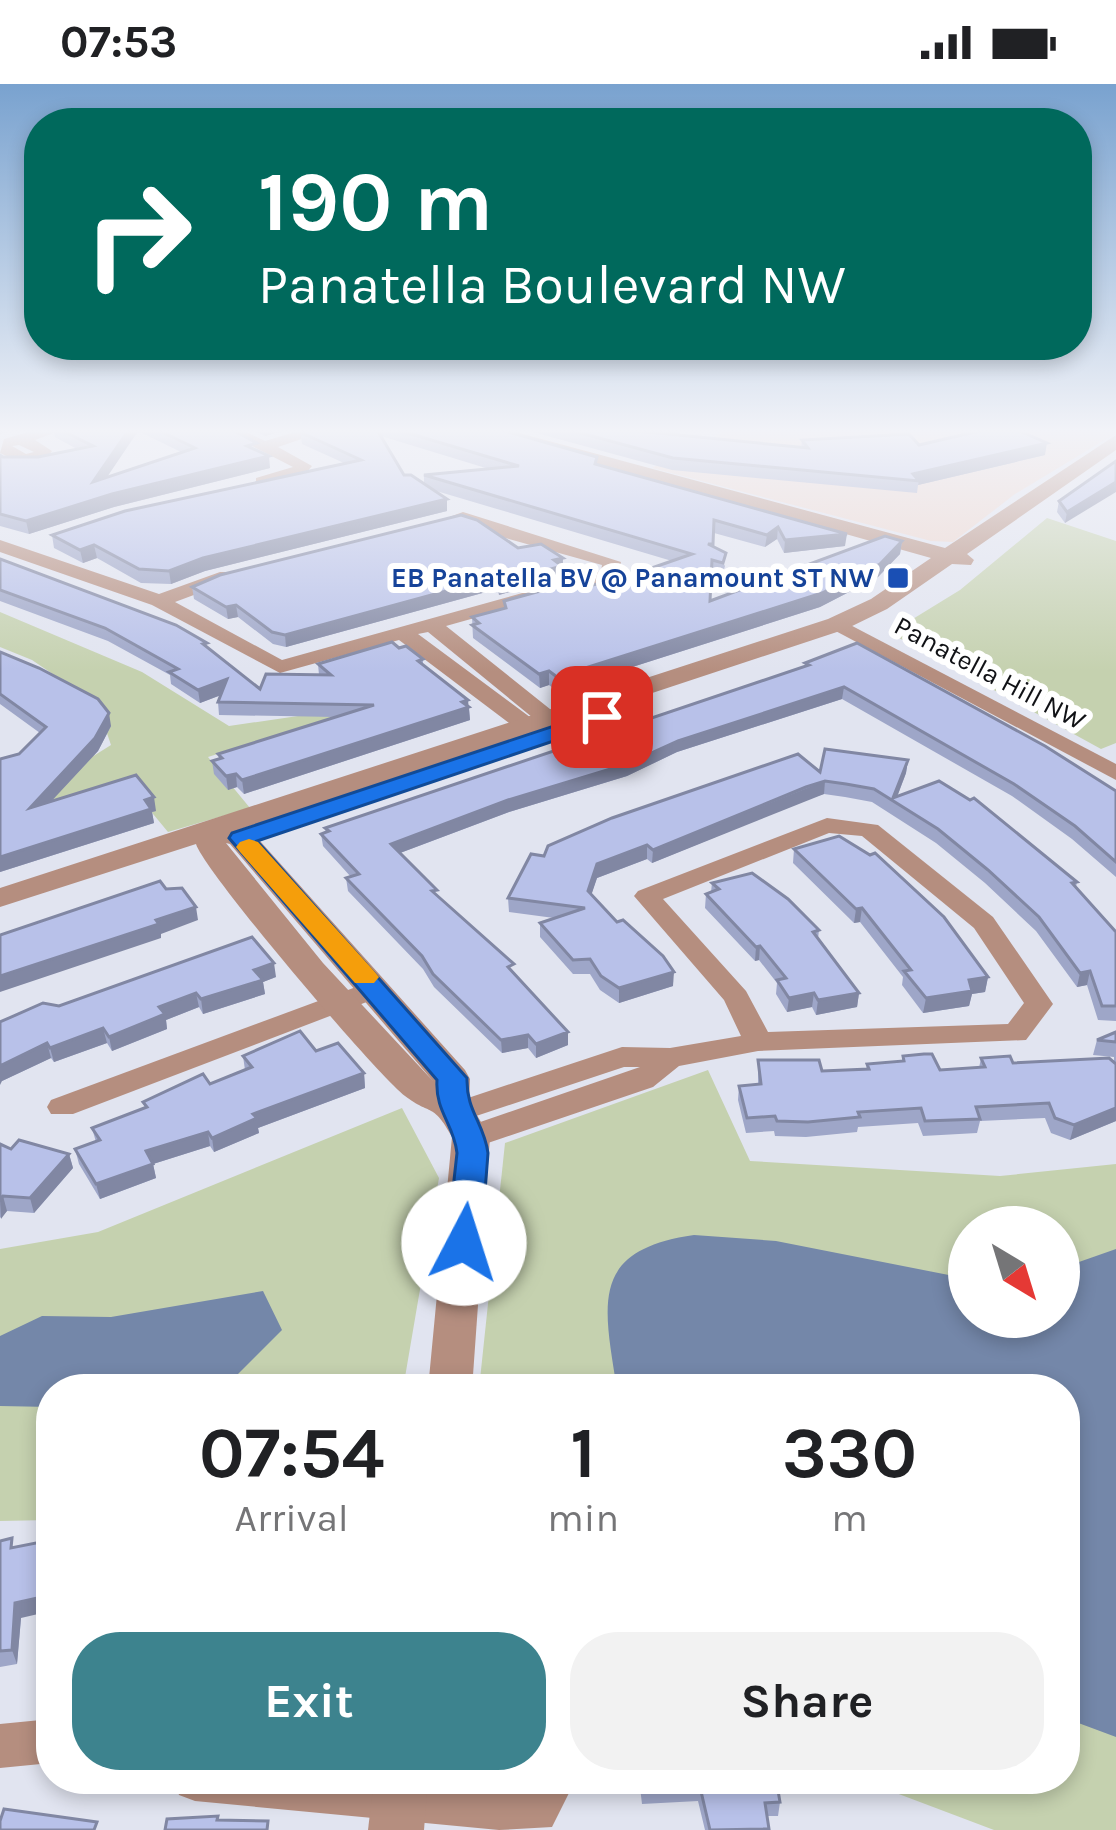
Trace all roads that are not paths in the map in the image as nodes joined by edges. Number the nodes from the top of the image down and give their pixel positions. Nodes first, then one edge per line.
1 (779, 509) edge
2 (1021, 509) edge
3 (440, 523) edge
4 (51, 536) edge
5 (8, 548) edge
6 (959, 558) junction
7 (259, 568) edge
8 (159, 601) junction
9 (433, 626) junction
10 (848, 629) junction
11 (404, 634) junction
12 (545, 728) junction
13 (1116, 773) edge
14 (221, 839) junction
15 (0, 898) edge
16 (0, 918) edge
17 (375, 988) junction
18 (341, 1002) junction
19 (758, 1042) junction
20 (62, 1107) dead end
21 (460, 1117) junction
22 (451, 1374) edge
23 (36, 1742) edge
24 (0, 1746) edge
25 (328, 1794) edge
26 (546, 1794) edge
27 (399, 1802) edge

1 - 6 street
2 - 6 street
3 - 9 street
4 - 5 street
5 - 8 street
6 - 10 street
7 - 8 street
8 - 11 street
9 - 11 street
9 - 12 street
10 - 12 street
10 - 13 street, Panatella Hill NW
11 - 12 street
12 - 14 street
14 - 15 street
14 - 16 street
14 - 17 street
14 - 18 street
17 - 18 street
17 - 21 street
18 - 20 street
18 - 21 street
19 - 19 street
19 - 21 street
21 - 22 street
23 - 24 street
25 - 27 street
26 - 27 street

